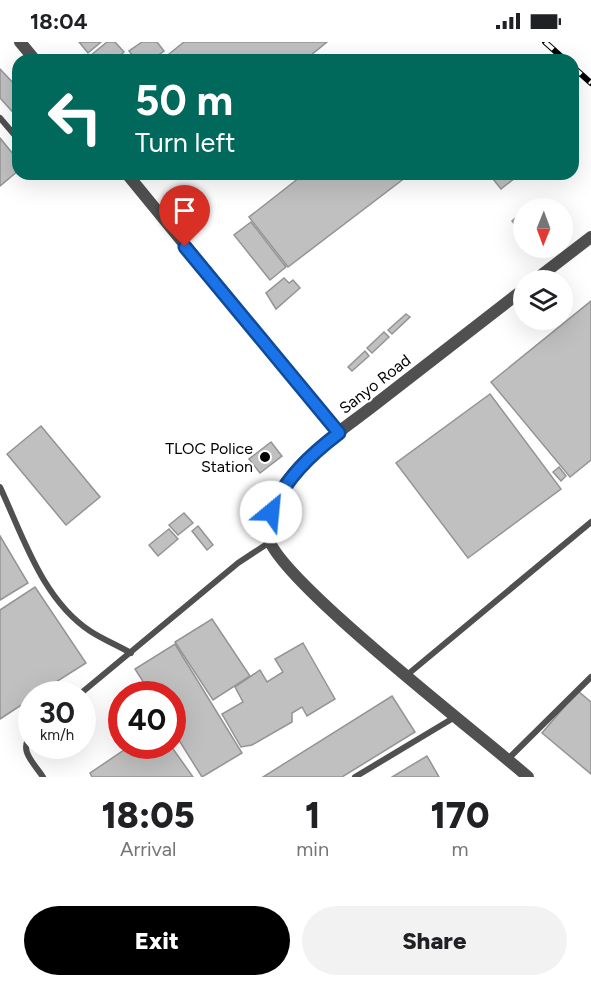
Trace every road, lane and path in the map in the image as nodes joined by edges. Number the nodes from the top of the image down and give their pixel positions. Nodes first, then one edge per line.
1 (20, 42) edge
2 (30, 54) edge
3 (0, 118) edge
4 (12, 132) edge
5 (132, 180) edge
6 (591, 237) edge
7 (548, 270) edge
8 (513, 298) edge
9 (339, 433) junction
10 (0, 487) edge
11 (591, 522) edge
12 (270, 542) junction
13 (131, 652) junction
14 (406, 676) junction
15 (591, 677) edge
16 (96, 681) edge
17 (456, 717) junction
18 (31, 759) edge
19 (507, 760) junction
20 (43, 777) edge
21 (355, 777) edge
22 (528, 777) edge

1 - 2 street
3 - 4 lane
5 - 9 street
6 - 7 street
8 - 9 street, Sanyo Road
9 - 12 street, Sanyo Road
10 - 13 lane
11 - 14 lane
12 - 13 lane
12 - 14 street
13 - 16 lane
14 - 17 street
15 - 19 lane
17 - 19 street
17 - 21 lane
18 - 20 lane
19 - 22 street

